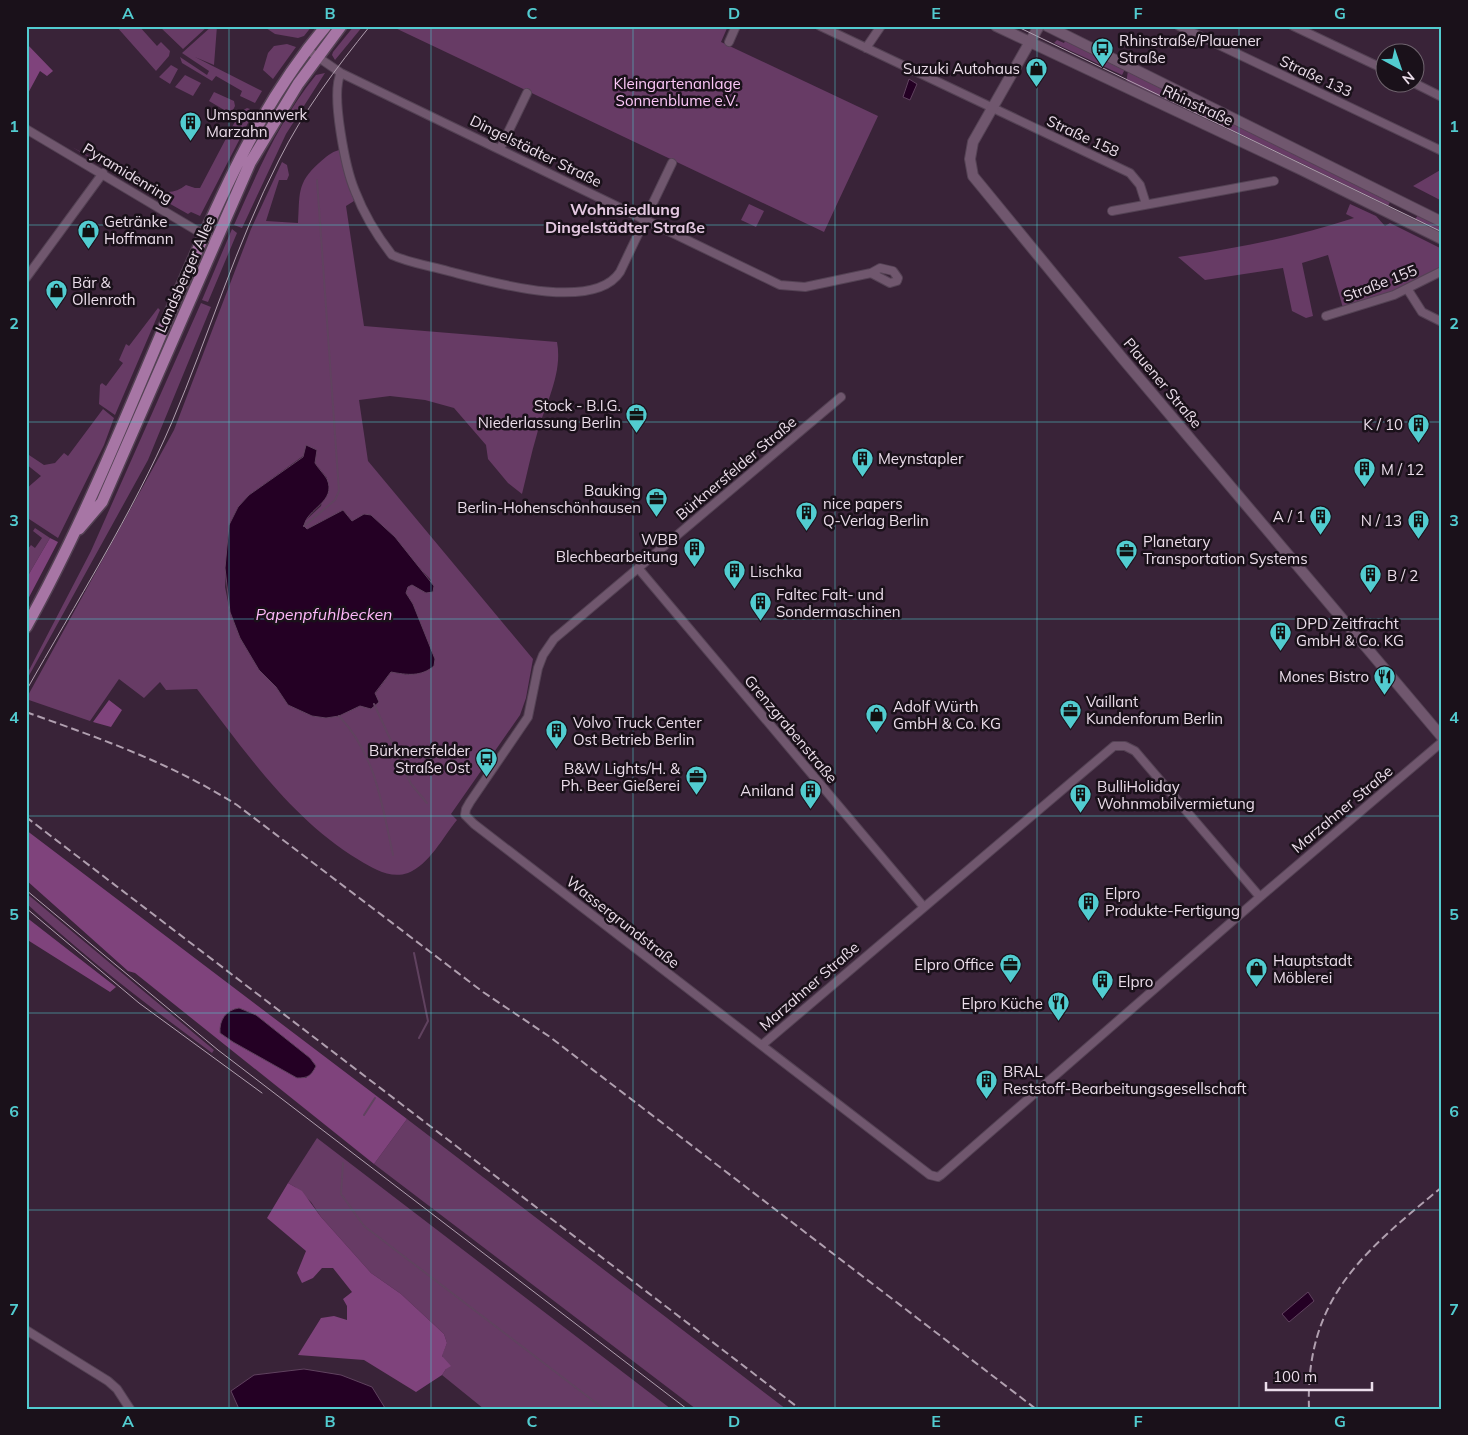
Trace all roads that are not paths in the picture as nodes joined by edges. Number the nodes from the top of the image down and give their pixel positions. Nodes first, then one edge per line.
1 (326, 26) edge
2 (341, 26) edge
3 (736, 26) edge
4 (820, 26) edge
5 (880, 26) edge
6 (996, 26) edge
7 (1039, 26) edge
8 (1047, 26) edge
9 (1178, 26) edge
10 (1293, 26) edge
11 (729, 42) dead end
12 (1029, 42) junction
13 (866, 48) junction
14 (306, 50) junction
15 (317, 57) junction
16 (1376, 65) edge
17 (341, 73) junction
18 (1426, 89) edge
19 (527, 93) dead end
20 (1442, 97) edge
21 (991, 108) junction
22 (26, 129) edge
23 (500, 149) junction
24 (1442, 152) edge
25 (672, 163) dead end
26 (102, 174) junction
27 (1274, 181) dead end
28 (1146, 204) junction
29 (1112, 210) dead end
30 (644, 220) junction
31 (1442, 222) edge
32 (204, 235) junction
33 (1442, 239) edge
34 (216, 242) junction
35 (1442, 270) edge
36 (871, 273) dead end
37 (26, 278) edge
38 (1408, 290) junction
39 (1326, 316) dead end
40 (1442, 322) edge
41 (841, 397) dead end
42 (70, 540) junction
43 (638, 568) junction
44 (26, 628) edge
45 (1442, 737) edge
46 (1442, 742) edge
47 (468, 820) joint
48 (1260, 897) junction
49 (924, 906) junction
50 (762, 1045) junction
51 (26, 1330) edge
52 (130, 1409) edge

1 - 14 main road, Landsberger Allee
2 - 15 main road, Landsberger Allee
3 - 11 street
4 - 13 street, Straße 158
5 - 13 street
6 - 12 main road, Rhinstraße
7 - 12 main road, Plauener Straße
8 - 31 main road, Rhinstraße
9 - 24 street, Straße 133
10 - 16 street
12 - 21 main road, Plauener Straße
12 - 33 main road, Rhinstraße
13 - 21 street, Straße 158
14 - 15 street, Dingelstädter Straße
14 - 32 main road, Landsberger Allee
15 - 17 street, Dingelstädter Straße
15 - 34 main road, Landsberger Allee
17 - 23 street, Dingelstädter Straße
17 - 30 street
18 - 20 street
19 - 23 street
21 - 28 street, Straße 158
21 - 45 main road, Plauener Straße
22 - 26 street, Pyramidenring
23 - 30 street, Dingelstädter Straße
25 - 30 street
26 - 32 street, Pyramidenring
26 - 37 street
27 - 28 street
28 - 29 street
30 - 36 street, Dingelstädter Straße
32 - 34 street, Pyramidenring
32 - 42 main road, Landsberger Allee
34 - 42 main road, Landsberger Allee
35 - 38 street, Straße 155
38 - 39 street, Straße 155
38 - 40 street
41 - 43 street, Bürknersfelder Straße
42 - 44 main road, Landsberger Allee
43 - 47 street, Bürknersfelder Straße
43 - 49 street, Grenzgrabenstraße
46 - 48 street, Marzahner Straße
47 - 50 street, Wassergrundstraße
48 - 49 street, Marzahner Straße
48 - 50 street, Marzahner Straße
49 - 50 street, Marzahner Straße
51 - 52 street

